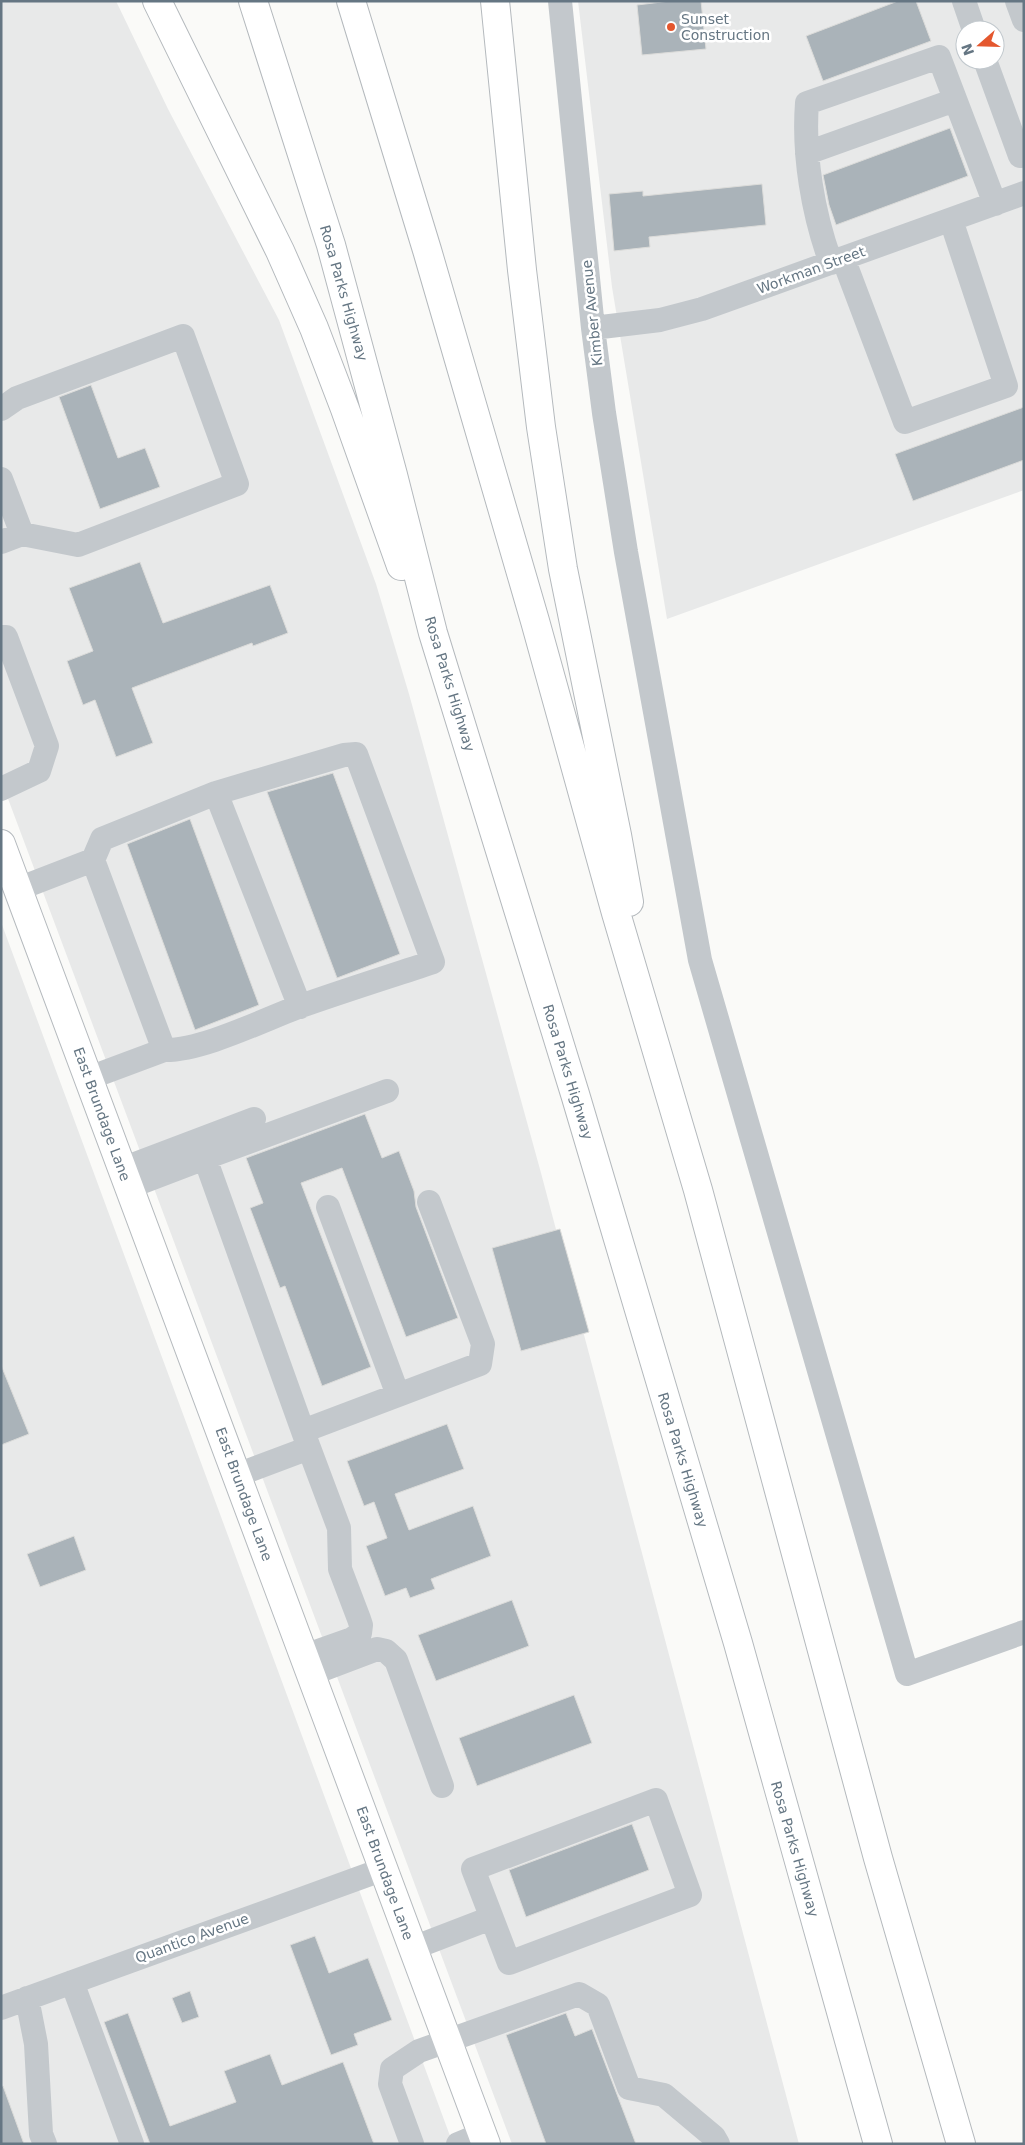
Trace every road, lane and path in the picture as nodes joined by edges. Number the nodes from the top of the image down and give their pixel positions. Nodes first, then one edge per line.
1 (157, 1) edge
2 (253, 1) edge
3 (351, 1) edge
4 (495, 1) edge
5 (560, 1) edge
6 (964, 1) edge
7 (1017, 1) edge
8 (971, 20) edge
9 (1024, 20) edge
10 (989, 70) edge
11 (955, 100) junction
12 (807, 153) junction
13 (1024, 155) edge
14 (1024, 194) edge
15 (995, 204) junction
16 (951, 220) junction
17 (837, 261) junction
18 (593, 328) junction
19 (1, 409) edge
20 (1, 480) edge
21 (12, 538) edge
22 (433, 633) junction
23 (1, 637) edge
24 (1, 789) edge
25 (216, 793) junction
26 (3, 854) edge
27 (94, 860) junction
28 (18, 889) junction
29 (633, 971) junction
30 (300, 1007) junction
31 (164, 1050) junction
32 (88, 1078) junction
33 (387, 1091) dead end
34 (254, 1119) dead end
35 (205, 1158) junction
36 (126, 1178) junction
37 (429, 1202) dead end
38 (328, 1207) dead end
39 (398, 1395) junction
40 (306, 1440) junction
41 (237, 1475) junction
42 (1024, 1632) edge
43 (308, 1665) junction
44 (442, 1786) dead end
45 (384, 1869) junction
46 (492, 1918) junction
47 (413, 1948) junction
48 (72, 1982) junction
49 (27, 1998) junction
50 (1, 2008) edge
51 (448, 2042) junction
52 (475, 2141) edge
53 (45, 2144) edge
54 (132, 2144) edge
55 (412, 2144) edge
56 (718, 2144) edge
57 (878, 2144) edge
58 (961, 2144) edge

1 - 22 main road
2 - 22 main road, Rosa Parks Highway
3 - 29 main road
4 - 29 main road
5 - 18 street, Kimber Avenue
6 - 8 street
7 - 9 street
10 - 13 street
11 - 12 street
11 - 12 street
11 - 15 street
12 - 17 street
14 - 15 street, Workman Street
15 - 16 street, Workman Street
16 - 17 street, Workman Street
16 - 17 street
17 - 18 street, Workman Street
18 - 42 street, Kimber Avenue
19 - 21 street
20 - 21 street
22 - 57 main road, Rosa Parks Highway
23 - 24 street
25 - 27 street
25 - 30 street
25 - 30 street
26 - 28 main road, East Brundage Lane
27 - 28 street
27 - 31 street
28 - 32 main road, East Brundage Lane
29 - 58 main road
30 - 31 street
31 - 32 street
32 - 36 main road, East Brundage Lane
33 - 35 street
34 - 36 street
35 - 36 street
35 - 40 street
36 - 41 main road, East Brundage Lane
37 - 39 street
38 - 39 street
39 - 40 street
40 - 41 street
40 - 43 street
41 - 43 main road, East Brundage Lane
43 - 44 street
43 - 45 main road, East Brundage Lane
45 - 47 main road, East Brundage Lane
45 - 48 street, Quantico Avenue
46 - 46 street
46 - 47 street
47 - 51 main road, East Brundage Lane
48 - 49 street, Quantico Avenue
48 - 54 street
49 - 50 street, Quantico Avenue
49 - 53 street
51 - 52 main road, East Brundage Lane
51 - 55 street
51 - 56 street

